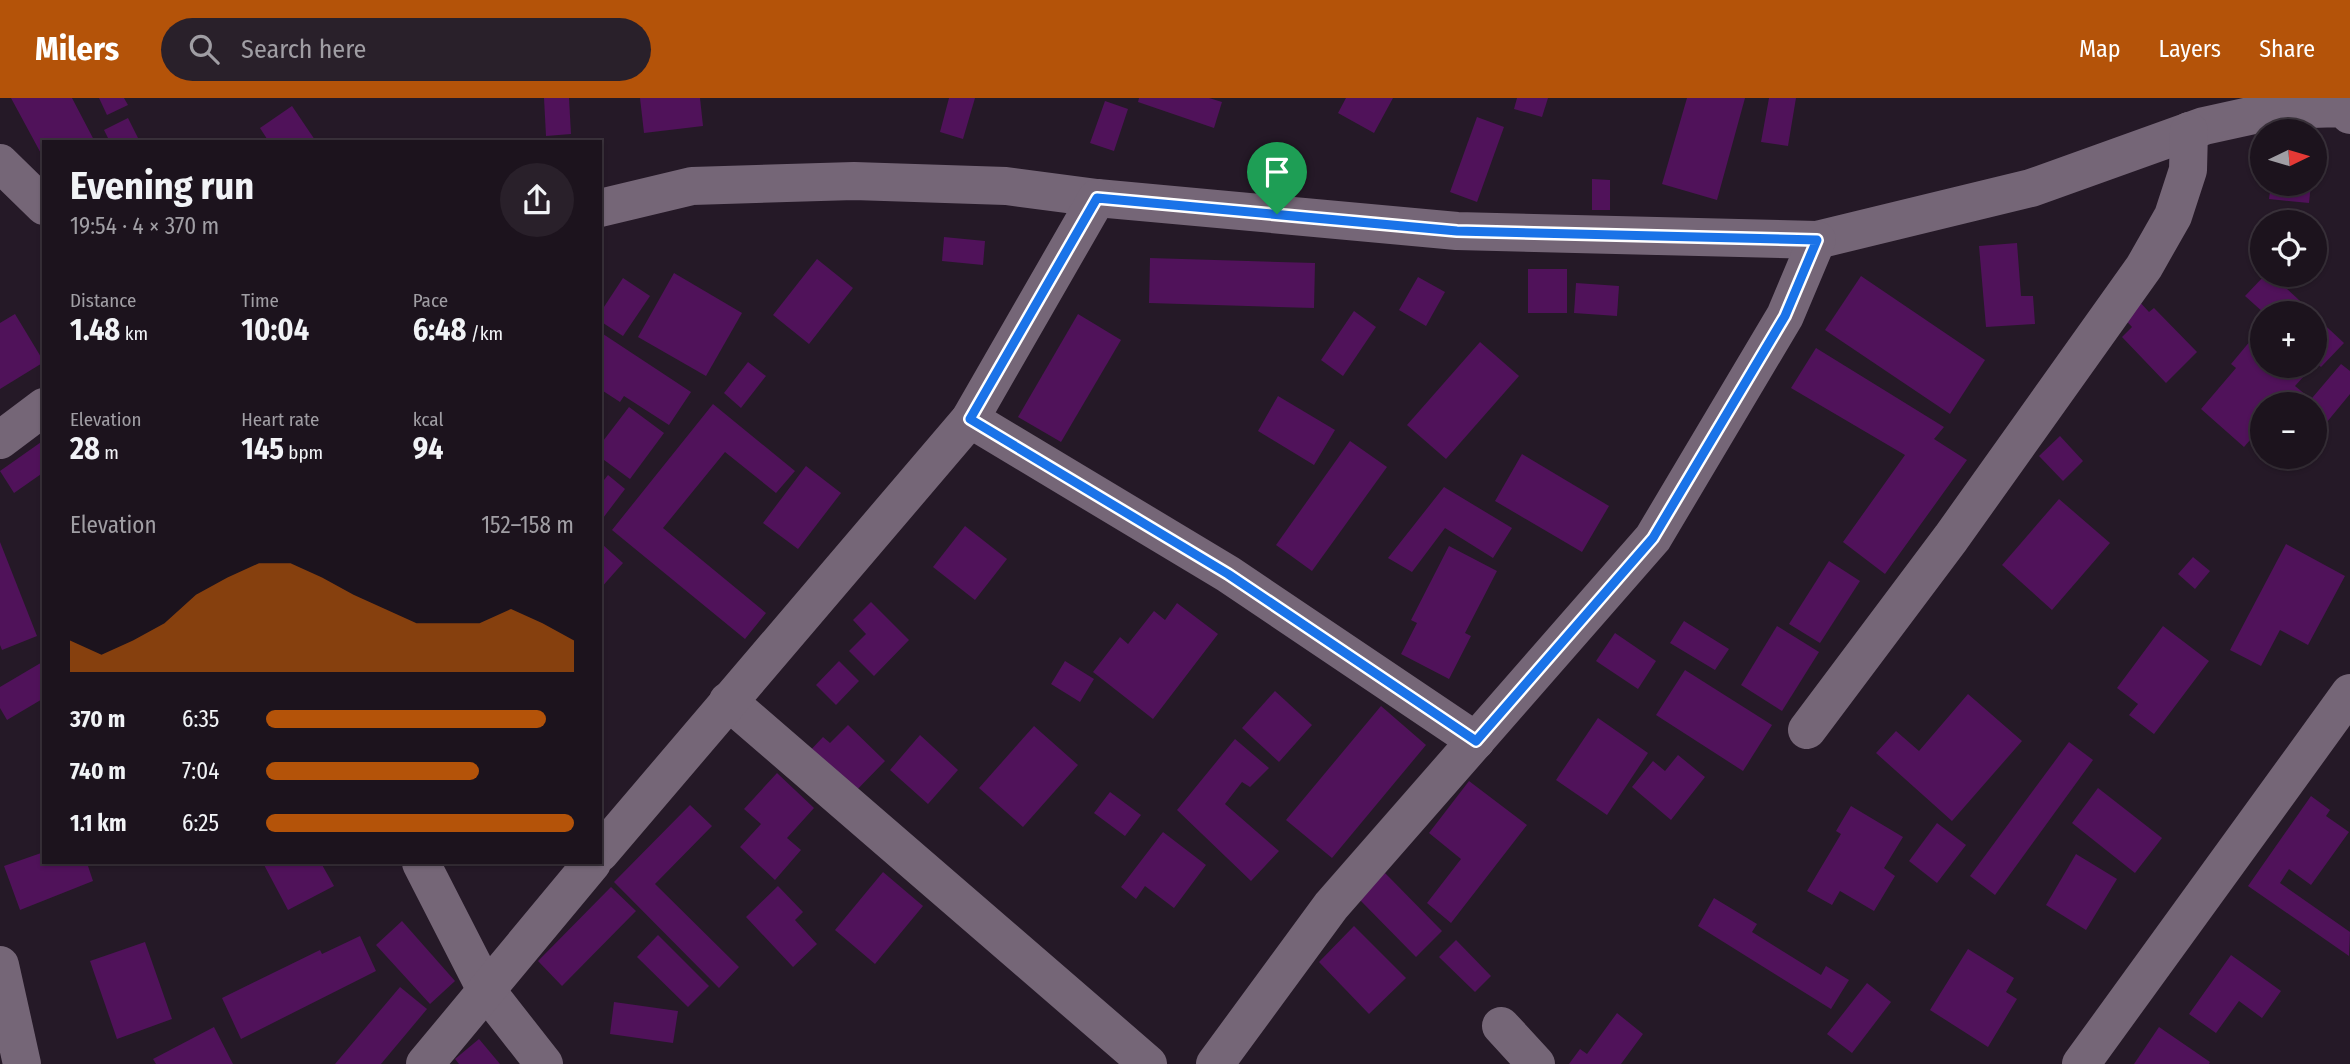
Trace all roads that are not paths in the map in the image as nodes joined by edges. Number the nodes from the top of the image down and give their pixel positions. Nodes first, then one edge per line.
1 (2348, 109) edge
2 (2196, 119) edge
3 (0, 163) edge
4 (1097, 198) junction
5 (42, 204) edge
6 (602, 208) edge
7 (1817, 240) junction
8 (42, 408) edge
9 (970, 419) junction
10 (0, 440) edge
11 (2350, 693) edge
12 (728, 701) junction
13 (1807, 730) dead end
14 (1476, 741) junction
15 (602, 851) edge
16 (422, 864) edge
17 (591, 864) edge
18 (0, 965) edge
19 (486, 990) junction
20 (1501, 1026) dead end
21 (22, 1064) edge
22 (425, 1064) edge
23 (544, 1064) edge
24 (1147, 1064) edge
25 (1215, 1064) edge
26 (1536, 1064) edge
27 (2081, 1064) edge

1 - 2 street
2 - 7 street
2 - 13 street
3 - 5 street
4 - 6 street
4 - 7 street
4 - 9 street
7 - 14 street
8 - 10 street
9 - 12 street
9 - 14 street
11 - 27 street
12 - 15 street
12 - 24 street
14 - 25 street
16 - 19 street
17 - 19 street
18 - 21 street
19 - 22 street
19 - 23 street
20 - 26 street

